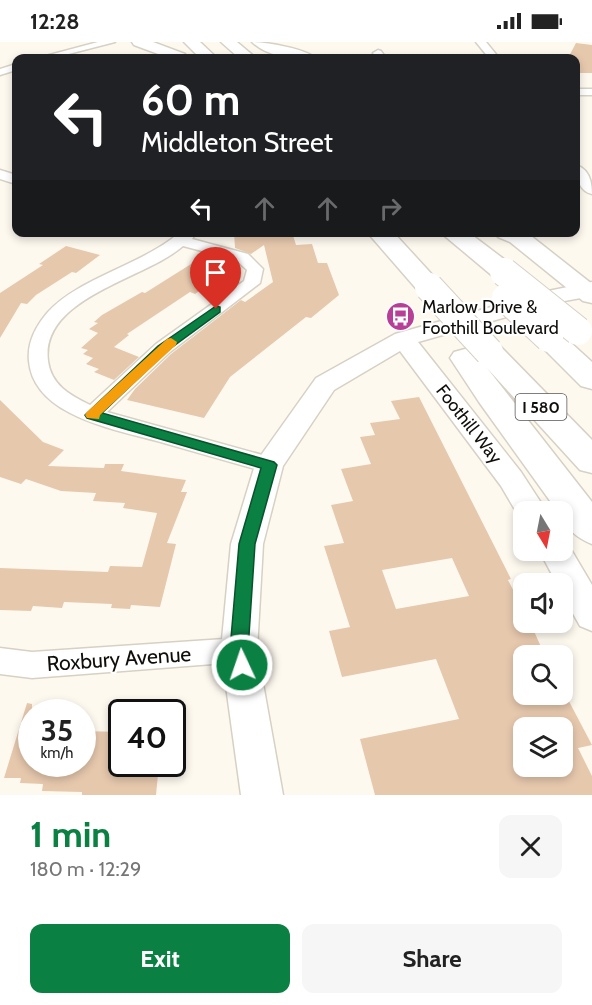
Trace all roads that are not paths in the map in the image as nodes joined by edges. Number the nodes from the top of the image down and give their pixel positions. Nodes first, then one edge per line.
1 (110, 42) edge
2 (139, 42) edge
3 (157, 42) edge
4 (191, 42) edge
5 (228, 42) edge
6 (260, 42) edge
7 (482, 42) edge
8 (88, 46) junction
9 (280, 50) edge
10 (58, 54) edge
11 (103, 54) dead end
12 (170, 54) edge
13 (174, 54) edge
14 (204, 54) edge
15 (243, 54) edge
16 (298, 54) edge
17 (492, 54) edge
18 (580, 162) edge
19 (592, 190) edge
20 (187, 237) edge
21 (384, 237) edge
22 (445, 237) edge
23 (457, 237) edge
24 (517, 237) edge
25 (494, 274) junction
26 (590, 292) edge
27 (585, 337) edge
28 (403, 339) junction
29 (477, 355) junction
30 (592, 379) edge
31 (92, 415) junction
32 (592, 461) edge
33 (269, 465) junction
34 (525, 501) edge
35 (592, 529) edge
36 (561, 561) edge
37 (592, 616) edge
38 (239, 650) junction
39 (0, 661) edge
40 (262, 795) edge

1 - 8 street
2 - 12 highway
3 - 13 highway
4 - 14 highway
5 - 15 highway
6 - 9 main road
7 - 17 street
8 - 10 street
8 - 11 street
9 - 16 main road
18 - 19 street
20 - 31 street
20 - 31 street
21 - 29 highway, bridge
22 - 25 highway
23 - 25 highway
24 - 26 main road
25 - 27 highway, bridge
25 - 30 highway, bridge
26 - 28 street
28 - 33 street
28 - 34 street, Foothill Way
29 - 32 highway, I 580
29 - 35 highway
31 - 33 street
33 - 38 street
36 - 37 street
38 - 39 street, Roxbury Avenue
38 - 40 street

